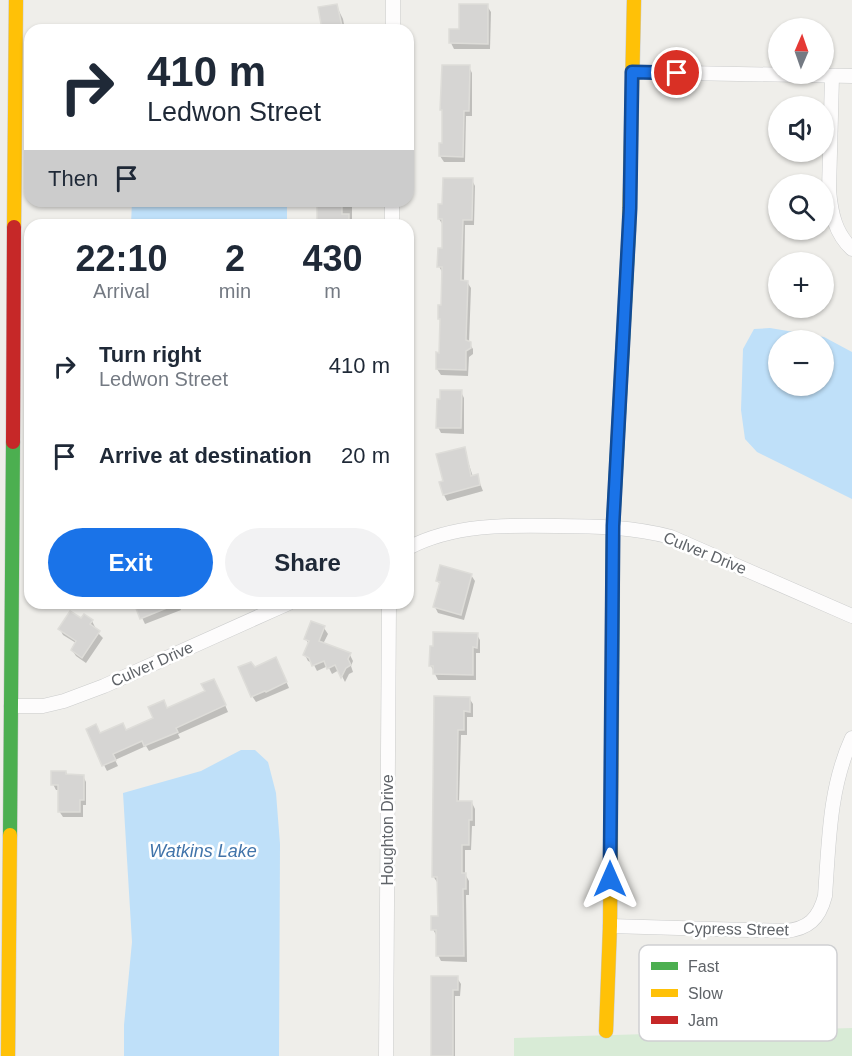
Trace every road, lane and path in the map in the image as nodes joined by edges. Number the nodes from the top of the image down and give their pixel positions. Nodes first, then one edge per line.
1 (16, 0) edge
2 (393, 0) edge
3 (634, 0) edge
4 (393, 24) edge
5 (632, 72) junction
6 (768, 75) edge
7 (852, 76) edge
8 (834, 77) edge
9 (832, 84) edge
10 (852, 249) edge
11 (613, 526) junction
12 (414, 545) edge
13 (275, 609) edge
14 (389, 609) edge
15 (852, 616) edge
16 (11, 706) junction
17 (852, 738) edge
18 (610, 926) junction
19 (606, 1031) dead end
20 (8, 1056) edge
21 (386, 1056) edge

1 - 16 street
2 - 4 street
3 - 5 street
5 - 6 street
5 - 11 street
7 - 8 street
9 - 10 street
11 - 12 street, Culver Drive
11 - 15 street, Culver Drive
11 - 18 street
13 - 16 street, Culver Drive
14 - 21 street, Houghton Drive
16 - 20 street
17 - 18 street, Cypress Street
18 - 19 street

